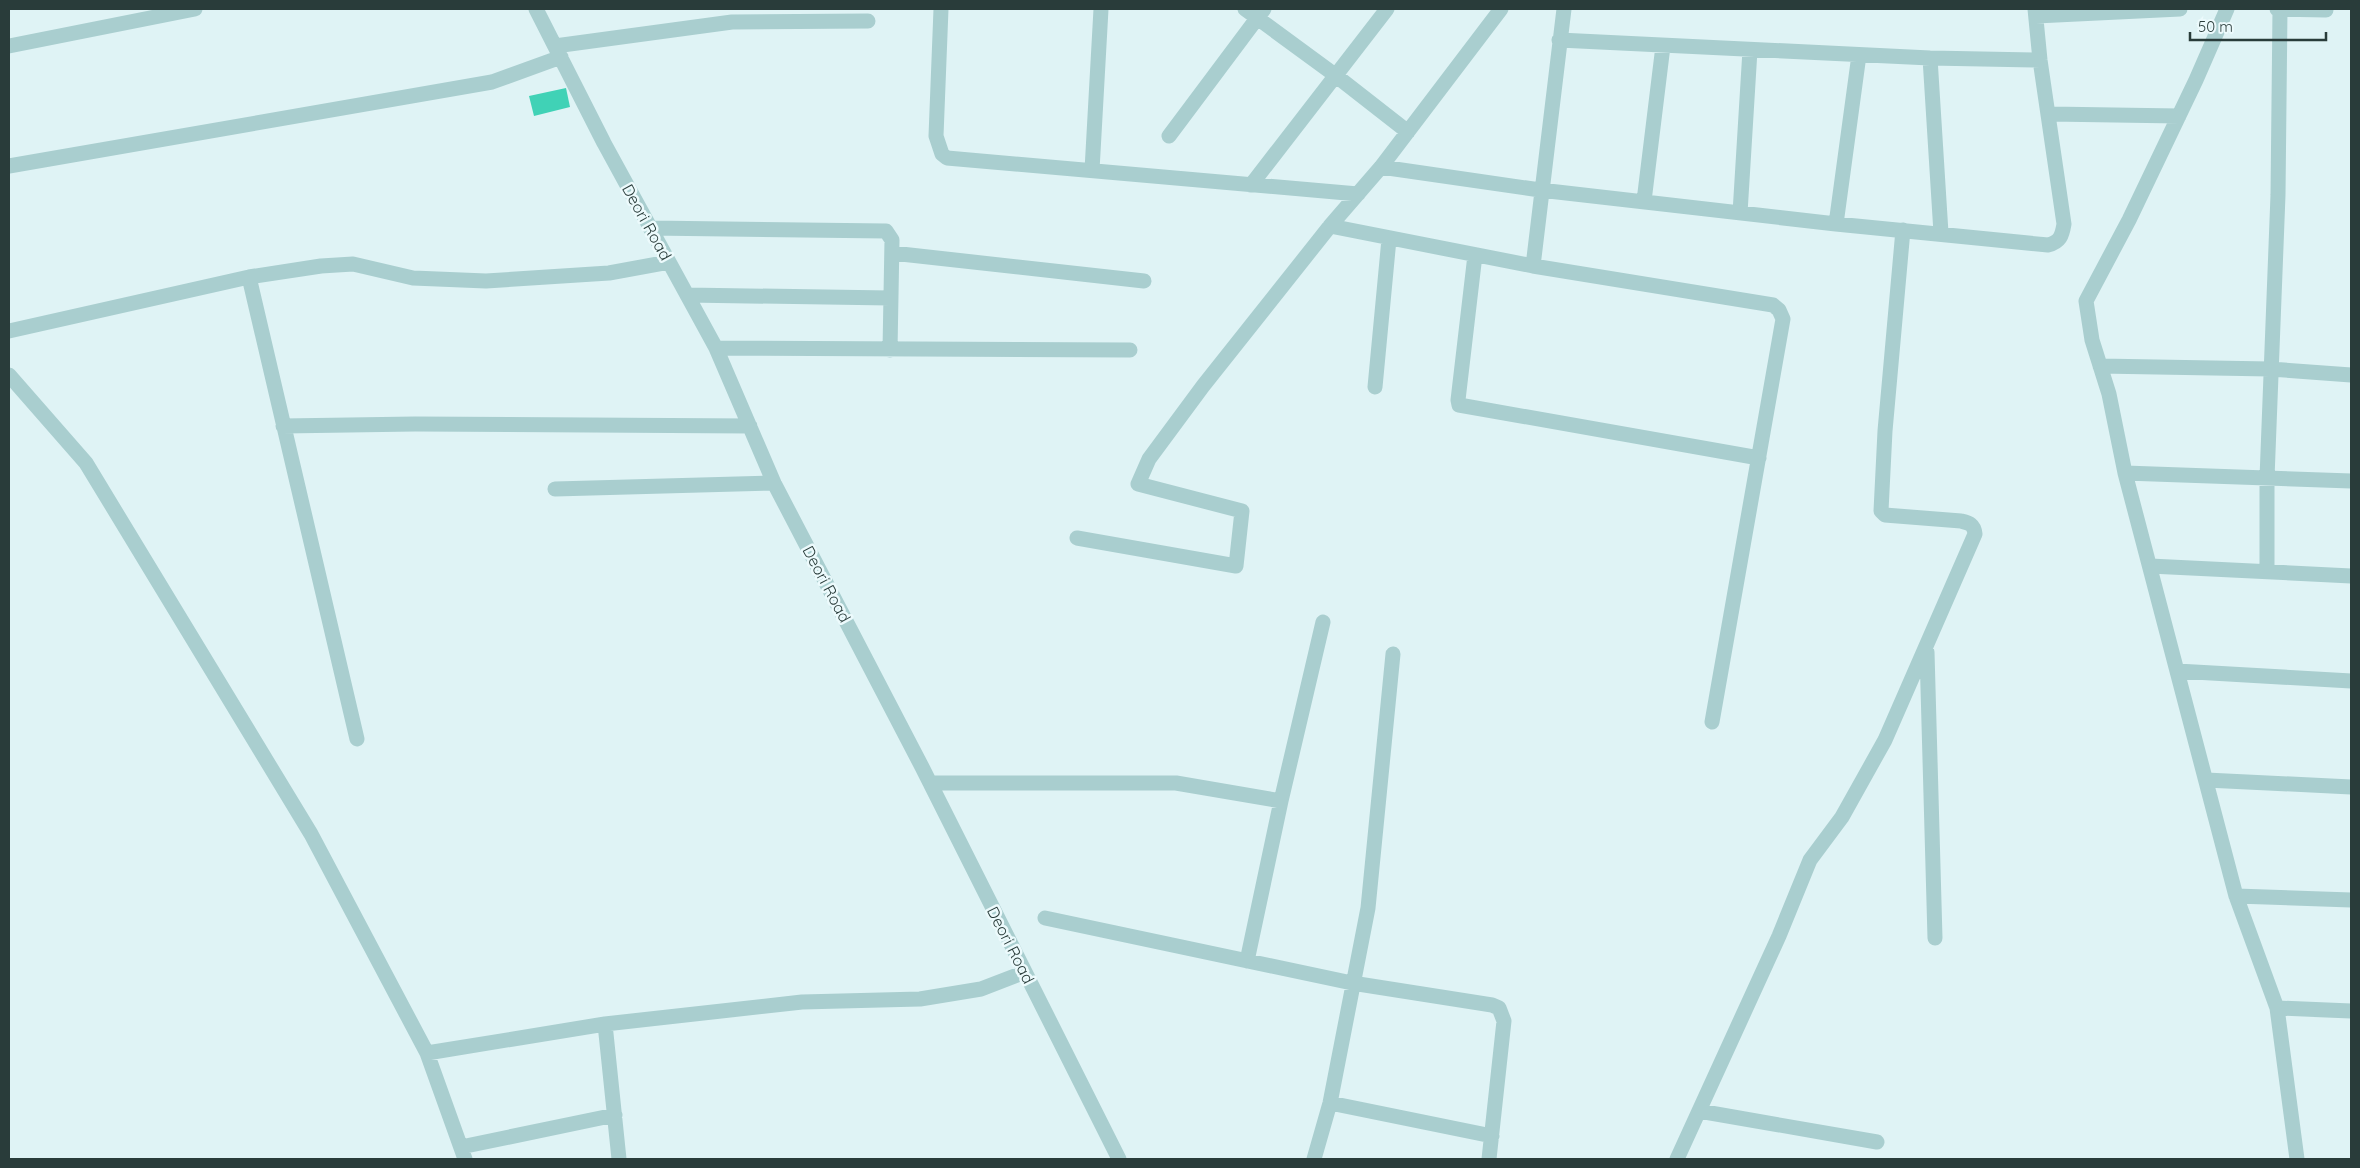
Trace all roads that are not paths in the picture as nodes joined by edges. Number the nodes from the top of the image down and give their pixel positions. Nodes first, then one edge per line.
1 (195, 9) edge
2 (536, 9) edge
3 (941, 9) edge
4 (1101, 9) edge
5 (1387, 9) edge
6 (1501, 9) edge
7 (1564, 9) edge
8 (2180, 9) edge
9 (2227, 9) edge
10 (2278, 9) edge
11 (2326, 10) dead end
12 (1255, 12) edge
13 (2035, 12) edge
14 (770, 15) edge
15 (868, 21) dead end
16 (1559, 40) junction
17 (9, 46) edge
18 (1663, 46) junction
19 (1750, 50) junction
20 (558, 52) junction
21 (1859, 55) junction
22 (1930, 58) junction
23 (2040, 60) junction
24 (1336, 75) junction
25 (2050, 114) junction
26 (2179, 116) junction
27 (1408, 132) junction
28 (1169, 136) dead end
29 (9, 166) edge
30 (1381, 167) junction
31 (1092, 170) junction
32 (1251, 185) junction
33 (1540, 190) junction
34 (1358, 194) junction
35 (1644, 201) junction
36 (1740, 213) junction
37 (1836, 224) junction
38 (1330, 226) junction
39 (650, 228) junction
40 (1903, 230) junction
41 (1941, 233) junction
42 (1389, 239) junction
43 (892, 252) junction
44 (1475, 255) junction
45 (669, 262) junction
46 (1533, 266) junction
47 (249, 277) junction
48 (1144, 281) dead end
49 (687, 295) junction
50 (890, 298) junction
51 (9, 331) edge
52 (716, 348) junction
53 (890, 350) junction
54 (1130, 350) dead end
55 (2100, 366) junction
56 (2270, 369) junction
57 (9, 375) edge
58 (2351, 375) edge
59 (1375, 387) dead end
60 (284, 426) junction
61 (750, 426) junction
62 (1759, 458) junction
63 (2126, 473) junction
64 (2267, 478) junction
65 (2351, 481) edge
66 (774, 483) junction
67 (555, 490) dead end
68 (1077, 538) dead end
69 (2150, 566) junction
70 (2267, 572) junction
71 (2351, 576) edge
72 (1323, 622) dead end
73 (1927, 648) junction
74 (1393, 654) dead end
75 (2177, 671) junction
76 (2351, 681) edge
77 (1712, 722) dead end
78 (357, 739) dead end
79 (2206, 780) junction
80 (930, 783) junction
81 (2351, 787) edge
82 (1281, 801) junction
83 (2236, 896) junction
84 (2351, 900) edge
85 (1045, 918) dead end
86 (1935, 938) dead end
87 (1247, 961) junction
88 (1025, 972) junction
89 (1352, 983) junction
90 (2277, 1008) junction
91 (2351, 1011) edge
92 (605, 1024) junction
93 (427, 1053) junction
94 (1330, 1103) junction
95 (1699, 1111) junction
96 (615, 1115) junction
97 (1492, 1136) junction
98 (1877, 1142) dead end
99 (463, 1153) edge
100 (619, 1159) edge
101 (1119, 1159) edge
102 (1314, 1159) edge
103 (1489, 1159) edge
104 (1677, 1159) edge
105 (2298, 1159) edge

1 - 17 street
2 - 20 street, Deori Road
3 - 31 street
4 - 31 street
5 - 24 street
6 - 27 street
7 - 16 street
8 - 13 street
9 - 26 street
10 - 11 street
10 - 56 street
12 - 24 street
12 - 28 street
13 - 23 street
14 - 15 street
14 - 20 street
16 - 18 street
16 - 33 street
18 - 19 street
18 - 35 street
19 - 21 street
19 - 36 street
20 - 29 street
20 - 39 street, Deori Road
21 - 22 street
21 - 37 street
22 - 23 street
22 - 41 street
23 - 25 street
24 - 27 street
24 - 32 street
25 - 26 street
25 - 41 street
26 - 55 street
27 - 30 street
30 - 33 street
30 - 34 street
31 - 32 street
32 - 34 street
33 - 35 street
33 - 46 street
34 - 38 street
35 - 36 street
36 - 37 street
37 - 40 street
38 - 42 street
38 - 68 street
39 - 43 street
39 - 45 street, Deori Road
40 - 41 street
40 - 73 street
42 - 44 street
42 - 59 street
43 - 48 street
43 - 50 street
44 - 46 street
44 - 62 street
45 - 47 street
45 - 49 street, Deori Road
46 - 62 street
47 - 51 street
47 - 60 street
49 - 50 street
49 - 52 street, Deori Road
50 - 53 street
52 - 53 street
52 - 61 street, Deori Road
53 - 54 street
55 - 56 street
55 - 63 street
56 - 58 street
56 - 64 street
57 - 93 street
60 - 61 street
60 - 78 street
61 - 66 street, Deori Road
62 - 77 street
63 - 64 street
63 - 69 street
64 - 65 street
64 - 70 street
66 - 67 street
66 - 80 street, Deori Road
69 - 70 street
69 - 75 street
70 - 71 street
72 - 82 street
73 - 86 street
73 - 95 street
74 - 89 street
75 - 76 street
75 - 79 street
79 - 81 street
79 - 83 street
80 - 82 street
80 - 88 street, Deori Road
82 - 87 street
83 - 84 street
83 - 90 street
85 - 87 street
87 - 89 street
88 - 92 street
88 - 101 street, Deori Road
89 - 94 street
89 - 97 street
90 - 91 street
90 - 105 street
92 - 93 street
92 - 96 street
93 - 99 street
94 - 97 street
94 - 102 street
95 - 98 street
95 - 104 street
96 - 99 street
96 - 100 street
97 - 103 street

